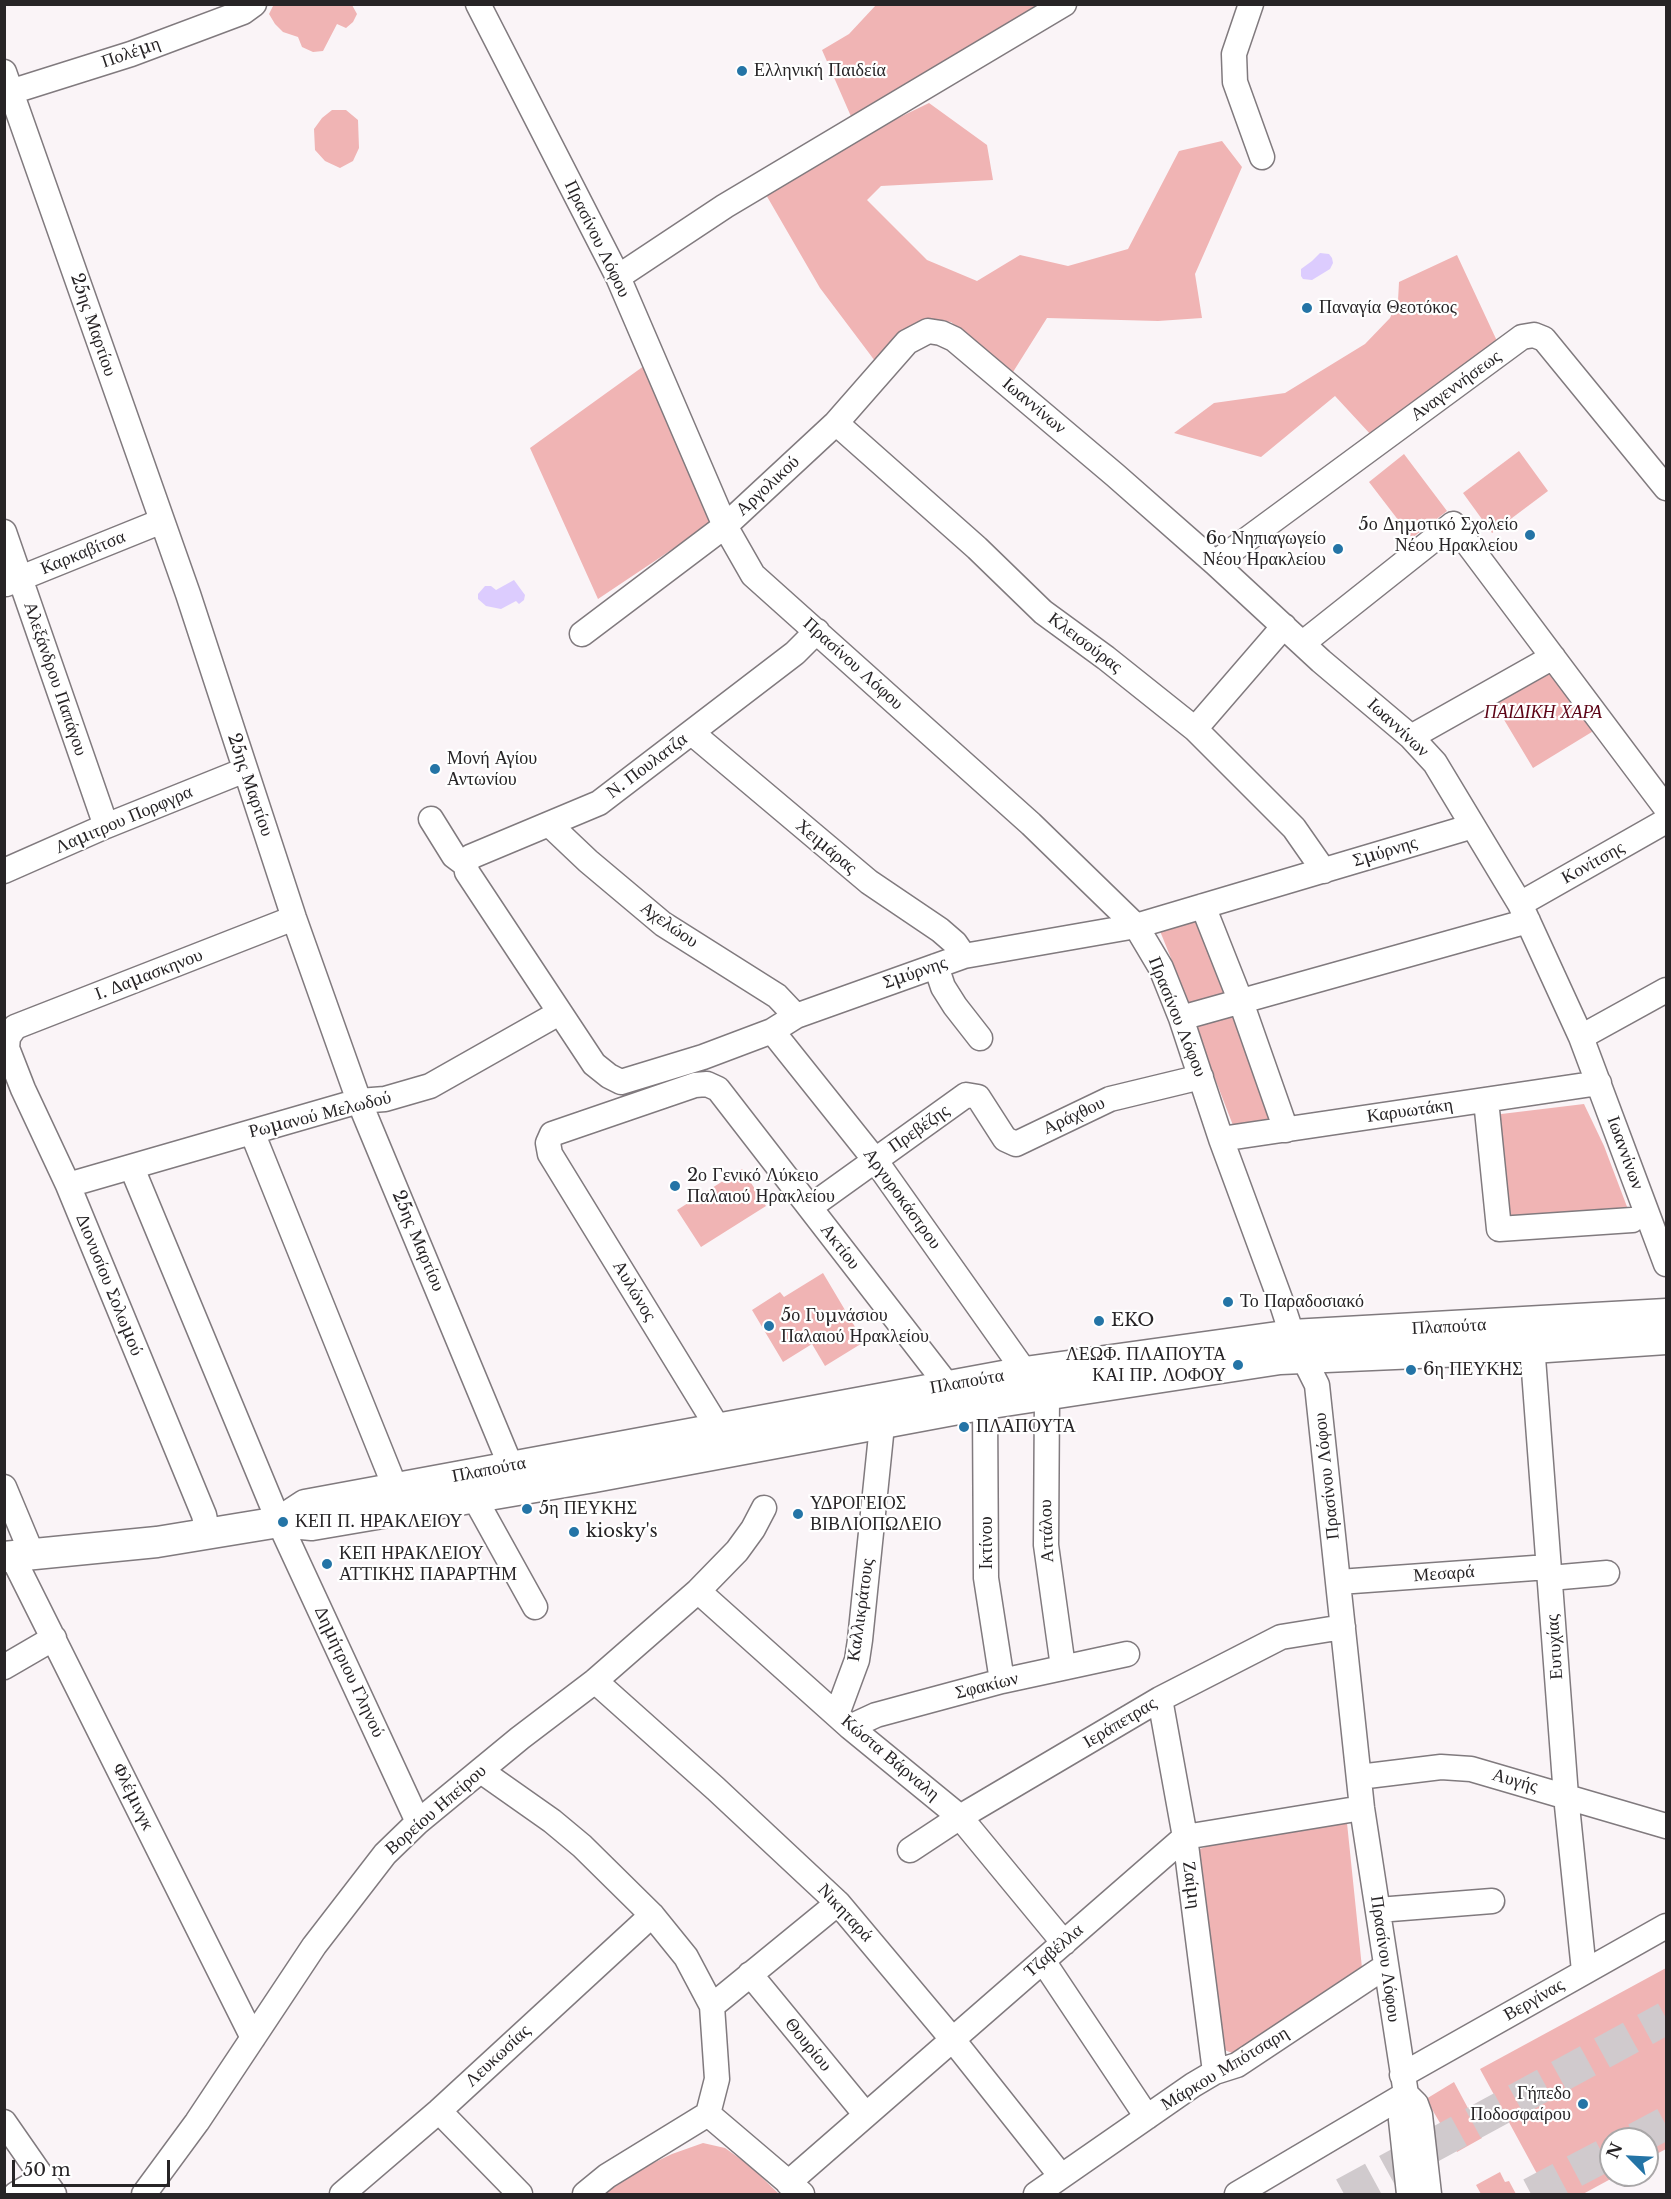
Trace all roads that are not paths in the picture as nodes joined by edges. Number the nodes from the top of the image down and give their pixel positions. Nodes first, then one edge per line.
1 (255, 4) edge
2 (478, 4) edge
3 (1064, 4) edge
4 (1251, 4) edge
5 (7, 86) edge
6 (1262, 157) dead end
7 (618, 277) junction
8 (941, 333) joint
9 (836, 423) junction
10 (1666, 488) edge
11 (162, 521) junction
12 (725, 526) junction
13 (4, 532) edge
14 (1215, 563) junction
15 (12, 581) edge
16 (1284, 626) junction
17 (817, 631) junction
18 (582, 634) dead end
19 (1302, 643) junction
20 (1553, 657) junction
21 (1195, 729) junction
22 (692, 733) junction
23 (1411, 737) junction
24 (245, 771) junction
25 (1666, 808) edge
26 (431, 819) dead end
27 (1666, 821) edge
28 (549, 824) junction
29 (106, 826) junction
30 (1473, 826) junction
31 (466, 869) junction
32 (4, 871) edge
33 (1324, 871) junction
34 (1203, 906) junction
35 (1524, 913) junction
36 (294, 918) junction
37 (1136, 926) junction
38 (964, 956) junction
39 (936, 966) junction
40 (1664, 1000) edge
41 (1241, 1002) junction
42 (559, 1013) junction
43 (796, 1016) junction
44 (1181, 1018) junction
45 (772, 1031) junction
46 (8, 1037) joint
47 (1581, 1037) junction
48 (980, 1038) dead end
49 (1201, 1077) junction
50 (621, 1082) junction
51 (1599, 1083) junction
52 (14, 1089) edge
53 (971, 1095) joint
54 (1486, 1100) junction
55 (359, 1101) junction
56 (634, 1106) junction
57 (1286, 1130) junction
58 (252, 1132) junction
59 (1221, 1139) junction
60 (875, 1160) junction
61 (132, 1168) junction
62 (68, 1185) junction
63 (810, 1207) junction
64 (1632, 1220) dead end
65 (1666, 1264) edge
66 (1666, 1314) edge
67 (1531, 1335) junction
68 (1666, 1339) edge
69 (1297, 1346) junction
70 (1025, 1372) junction
71 (948, 1386) junction
72 (1047, 1395) junction
73 (985, 1404) junction
74 (883, 1410) junction
75 (718, 1428) junction
76 (665, 1451) junction
77 (516, 1477) junction
78 (4, 1487) edge
79 (395, 1487) junction
80 (474, 1497) junction
81 (764, 1508) dead end
82 (279, 1522) junction
83 (208, 1534) junction
84 (16, 1556) edge
85 (1549, 1572) junction
86 (1607, 1572) dead end
87 (1339, 1582) junction
88 (698, 1592) junction
89 (535, 1607) dead end
90 (1343, 1627) junction
91 (54, 1638) junction
92 (1126, 1654) dead end
93 (1063, 1667) junction
94 (4, 1668) edge
95 (595, 1681) junction
96 (1002, 1681) junction
97 (1160, 1699) junction
98 (844, 1720) junction
99 (481, 1771) junction
100 (1359, 1777) junction
101 (1566, 1796) junction
102 (1362, 1808) junction
103 (960, 1817) junction
104 (418, 1822) junction
105 (1666, 1826) edge
106 (1185, 1838) junction
107 (910, 1850) dead end
108 (1492, 1901) dead end
109 (838, 1903) junction
110 (1377, 1910) junction
111 (651, 1915) junction
112 (1666, 1926) edge
113 (1064, 1943) junction
114 (1043, 1961) junction
115 (1386, 1966) junction
116 (1584, 1971) junction
117 (750, 1974) junction
118 (711, 2006) junction
119 (253, 2038) junction
120 (953, 2040) junction
121 (1215, 2072) junction
122 (1404, 2085) junction
123 (439, 2111) junction
124 (708, 2114) junction
125 (866, 2115) junction
126 (1147, 2117) junction
127 (4, 2122) edge
128 (1061, 2176) junction
129 (48, 2186) edge
130 (795, 2189) edge
131 (16, 2194) edge
132 (144, 2194) edge
133 (342, 2194) edge
134 (520, 2194) edge
135 (585, 2194) edge
136 (1035, 2194) edge
137 (1237, 2194) edge
138 (1409, 2194) edge
139 (1430, 2194) edge

1 - 5 street, Πολέμη
2 - 7 street, Πρασίνου Λόφου
3 - 7 street
4 - 6 street
5 - 11 street, 25ης Μαρτίου
7 - 12 street, Πρασίνου Λόφου
8 - 9 street, Αργολικού
8 - 14 street, Ιωαννίνων
9 - 12 street, Αργολικού
9 - 21 street, Κλεισούρας
10 - 14 street, Αναγεννήσεως
11 - 15 street, Καρκαβίτσα
11 - 24 street, 25ης Μαρτίου
12 - 17 street, Πρασίνου Λόφου
12 - 18 street, Αργολικού
13 - 15 street, Αλεξάνδρου Παπάγου
14 - 16 street, Ιωαννίνων
15 - 29 street, Αλεξάνδρου Παπάγου
16 - 19 street, Ιωαννίνων
16 - 21 street
17 - 22 street, Ν. Πουλατζα
17 - 37 street, Πρασίνου Λόφου
19 - 20 street
19 - 23 street, Ιωαννίνων
20 - 23 street
20 - 25 street
21 - 33 street, Κλεισούρας
22 - 28 street, Ν. Πουλατζα
22 - 38 street, Χειμάρας
23 - 30 street, Ιωαννίνων
24 - 29 street, Λαμιτρου Πορφγρα
24 - 36 street, 25ης Μαρτίου
26 - 31 street
27 - 35 street, Κονίτσης
28 - 31 street, Ν. Πουλατζα
28 - 43 street, Αχελώου
29 - 32 street, Λαμιτρου Πορφγρα
30 - 33 street, Σμύρνης
30 - 35 street, Ιωαννίνων
31 - 42 street
33 - 34 street, Σμύρνης
34 - 37 street, Σμύρνης
34 - 41 street
35 - 41 street, Κονίτσης
35 - 47 street, Ιωαννίνων
36 - 46 street, Ι. Δαμασκηνου
36 - 55 street, 25ης Μαρτίου
37 - 38 street, Σμύρνης
37 - 44 street, Πρασίνου Λόφου
38 - 39 street, Σμύρνης
39 - 43 street, Σμύρνης
39 - 48 street
40 - 47 street
41 - 44 street, Κονίτσης
41 - 57 street
42 - 50 street
42 - 55 street, Ρωμανού Μελωδού
43 - 45 street, Σμύρνης
44 - 49 street, Πρασίνου Λόφου
45 - 50 street, Σμύρνης
45 - 60 street, Αργυροκάστρου
46 - 52 street, Διονυσίου Σολωμού
47 - 51 street, Ιωαννίνων
49 - 53 street, Αράχθου
49 - 59 street, Πρασίνου Λόφου
50 - 56 street
51 - 54 street, Καρυωτάκη
51 - 65 street, Ιωαννίνων
52 - 62 street, Διονυσίου Σολωμού
53 - 60 street, Πρεβέζης
54 - 57 street, Καρυωτάκη
54 - 64 street
55 - 58 street, Ρωμανού Μελωδού
55 - 77 street, 25ης Μαρτίου
56 - 63 street, Ακτίου
56 - 75 street, Αυλώνος
57 - 59 street, Καρυωτάκη
58 - 61 street, Ρωμανού Μελωδού
58 - 79 street
59 - 69 street, Πρασίνου Λόφου
60 - 63 street, Πρεβέζης
60 - 70 street, Αργυροκάστρου
61 - 62 street, Ρωμανού Μελωδού
61 - 82 street, Δημήτριου Γληνού
62 - 83 street, Διονυσίου Σολωμού
63 - 71 street, Ακτίου
66 - 67 main road, Πλαπούτα
67 - 68 main road, Πλαπούτα
67 - 69 main road, Πλαπούτα
67 - 85 street, Ευτυχίας
69 - 70 main road, Πλαπούτα
69 - 72 main road, Πλαπούτα
69 - 87 street, Πρασίνου Λόφου
70 - 71 main road, Πλαπούτα
71 - 74 main road, Πλαπούτα
72 - 73 main road, Πλαπούτα
72 - 93 street, Αττάλου
73 - 74 main road, Πλαπούτα
73 - 96 street, Ικτίνου
74 - 75 main road, Πλαπούτα
74 - 76 main road, Πλαπούτα
74 - 98 street, Καλλικράτους
75 - 76 main road, Πλαπούτα
76 - 77 main road, Πλαπούτα
77 - 79 main road, Πλαπούτα
77 - 80 main road, Πλαπούτα
78 - 84 street, Φλέμινγκ
79 - 82 main road, Πλαπούτα
80 - 82 main road, Πλαπούτα
80 - 89 street
81 - 88 street, Βορείου Ηπείρου
82 - 83 main road, Πλαπούτα
82 - 104 street, Δημήτριου Γληνού
83 - 84 main road, Πλαπούτα
84 - 91 street, Φλέμινγκ
85 - 86 street, Μεσαρά
85 - 87 street, Μεσαρά
85 - 101 street, Ευτυχίας
87 - 90 street, Πρασίνου Λόφου
88 - 95 street, Βορείου Ηπείρου
88 - 98 street, Κώστα Βάρναλη
90 - 97 street, Ιεράπετρας
90 - 100 street, Πρασίνου Λόφου
91 - 94 street
91 - 119 street, Φλέμινγκ
92 - 93 street, Σφακίων
93 - 96 street, Σφακίων
95 - 99 street, Βορείου Ηπείρου
95 - 109 street, Νικηταρά
96 - 98 street, Σφακίων
97 - 103 street, Ιεράπετρας
97 - 106 street, Ζαίμη
98 - 103 street, Κώστα Βάρναλη
99 - 104 street, Βορείου Ηπείρου
99 - 111 street
100 - 101 street, Αυγής
100 - 102 street, Πρασίνου Λόφου
101 - 105 street, Αυγής
101 - 116 street, Ευτυχίας
102 - 106 street
102 - 110 street, Πρασίνου Λόφου
103 - 107 street, Ιεράπετρας
103 - 113 street, Κώστα Βάρναλη
104 - 119 street, Βορείου Ηπείρου
106 - 113 street, Τζαβέλλα
106 - 121 street, Ζαίμη
108 - 110 street
109 - 117 street
109 - 120 street, Νικηταρά
110 - 115 street, Πρασίνου Λόφου
111 - 118 street
111 - 123 street, Λευκωσίας
112 - 116 street, Βεργίνας
113 - 114 street, Τζαβέλλα
114 - 120 street, Τζαβέλλα
114 - 126 street
115 - 121 street, Μάρκου Μπότσαρη
115 - 122 street, Πρασίνου Λόφου
116 - 122 street, Βεργίνας
117 - 118 street
117 - 125 street, Θουρίου
118 - 124 street
119 - 132 street, Βορείου Ηπείρου
120 - 125 street, Τζαβέλλα
120 - 128 street, Νικηταρά
121 - 126 street, Μάρκου Μπότσαρη
122 - 137 street, Βεργίνας
122 - 138 street, Πρασίνου Λόφου
122 - 139 street, Πρασίνου Λόφου
123 - 133 street, Λευκωσίας
123 - 134 street
124 - 130 street
124 - 135 street
125 - 130 street, Τζαβέλλα
126 - 128 street, Μάρκου Μπότσαρη
127 - 129 street
128 - 136 street, Μάρκου Μπότσαρη
129 - 131 street

